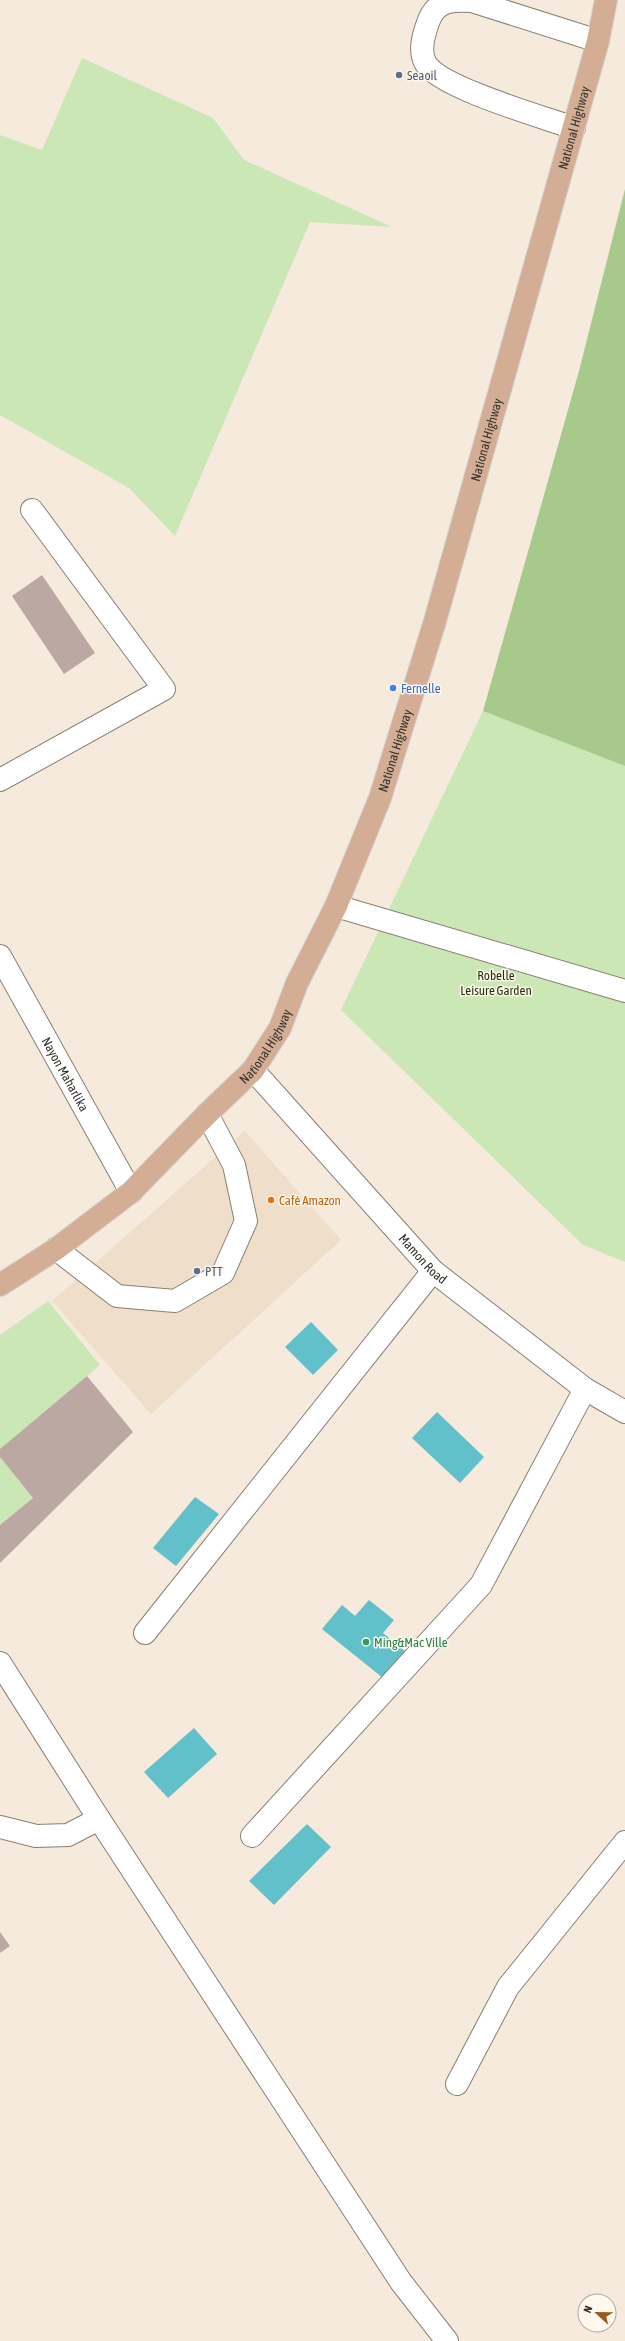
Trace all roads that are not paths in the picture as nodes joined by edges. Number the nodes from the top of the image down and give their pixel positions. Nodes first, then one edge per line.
1 (606, 0) edge
2 (598, 41) junction
3 (574, 128) junction
4 (32, 510) dead end
5 (0, 780) edge
6 (336, 906) junction
7 (0, 956) edge
8 (625, 992) edge
9 (253, 1070) junction
10 (207, 1114) junction
11 (131, 1192) junction
12 (56, 1249) junction
13 (433, 1272) junction
14 (0, 1285) edge
15 (585, 1389) junction
16 (625, 1412) edge
17 (145, 1633) dead end
18 (0, 1663) edge
19 (99, 1819) junction
20 (0, 1827) edge
21 (252, 1836) dead end
22 (625, 1842) edge
23 (457, 2084) dead end
24 (447, 2341) edge

1 - 2 main road, National Highway
2 - 3 main road, National Highway
2 - 3 street
3 - 6 main road, National Highway
4 - 5 street
6 - 8 street
6 - 9 main road, National Highway
7 - 11 street, Nayon Maharlika
9 - 10 main road, National Highway
9 - 13 street, Mamon Road
10 - 11 main road, National Highway
10 - 12 street
11 - 12 main road, National Highway
12 - 14 main road, National Highway
13 - 15 street, Mamon Road
13 - 17 street
15 - 16 street, Mamon Road
15 - 21 street
18 - 19 street
19 - 20 street
19 - 24 street
22 - 23 street

